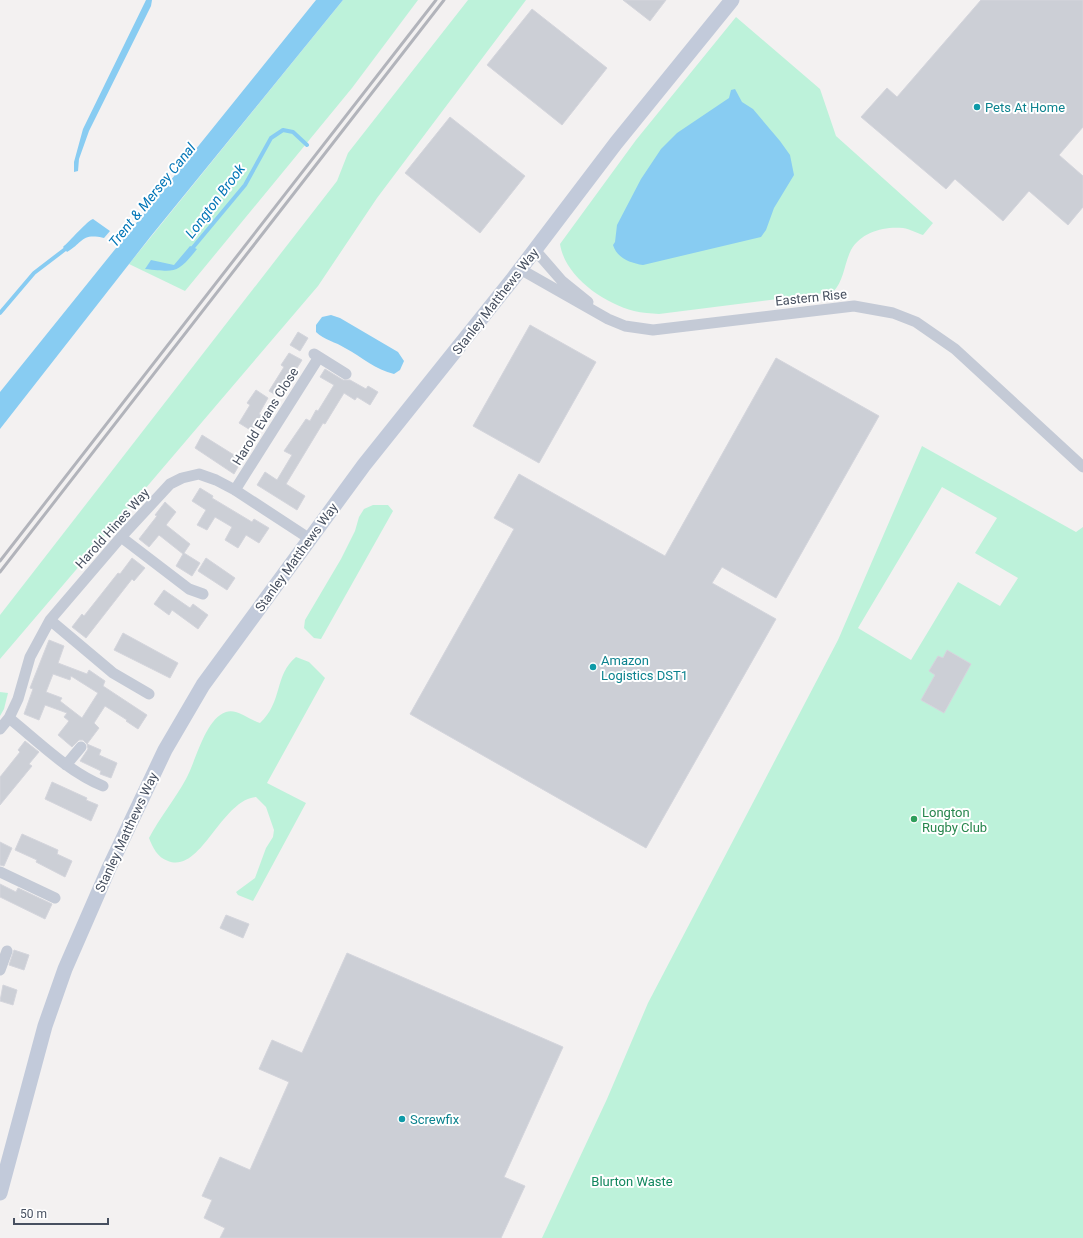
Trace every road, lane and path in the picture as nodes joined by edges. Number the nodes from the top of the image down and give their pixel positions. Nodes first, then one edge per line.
1 (732, 0) edge
2 (535, 250) junction
3 (520, 269) junction
4 (608, 319) junction
5 (346, 374) dead end
6 (1083, 467) edge
7 (235, 490) junction
8 (121, 537) junction
9 (310, 539) junction
10 (202, 594) dead end
11 (50, 620) junction
12 (150, 694) dead end
13 (9, 718) junction
14 (0, 730) edge
15 (81, 747) dead end
16 (66, 765) junction
17 (103, 786) dead end
18 (0, 872) edge
19 (55, 898) dead end
20 (7, 951) dead end
21 (0, 970) edge
22 (0, 1193) edge

1 - 2 main road, Stanley Matthews Way
2 - 3 main road, Stanley Matthews Way
2 - 4 street, Eastern Rise
3 - 4 street, Eastern Rise
3 - 9 main road, Stanley Matthews Way
4 - 6 street, Eastern Rise
5 - 7 street, Harold Evans Close
7 - 8 street, Harold Hines Way
7 - 9 street, Harold Hines Way
8 - 10 street
8 - 11 street, Harold Hines Way
9 - 22 main road, Stanley Matthews Way
11 - 12 street
11 - 13 street, Harold Hines Way
13 - 14 street, Harold Hines Way
13 - 16 street
15 - 16 street
16 - 17 street
18 - 19 street
20 - 21 street

